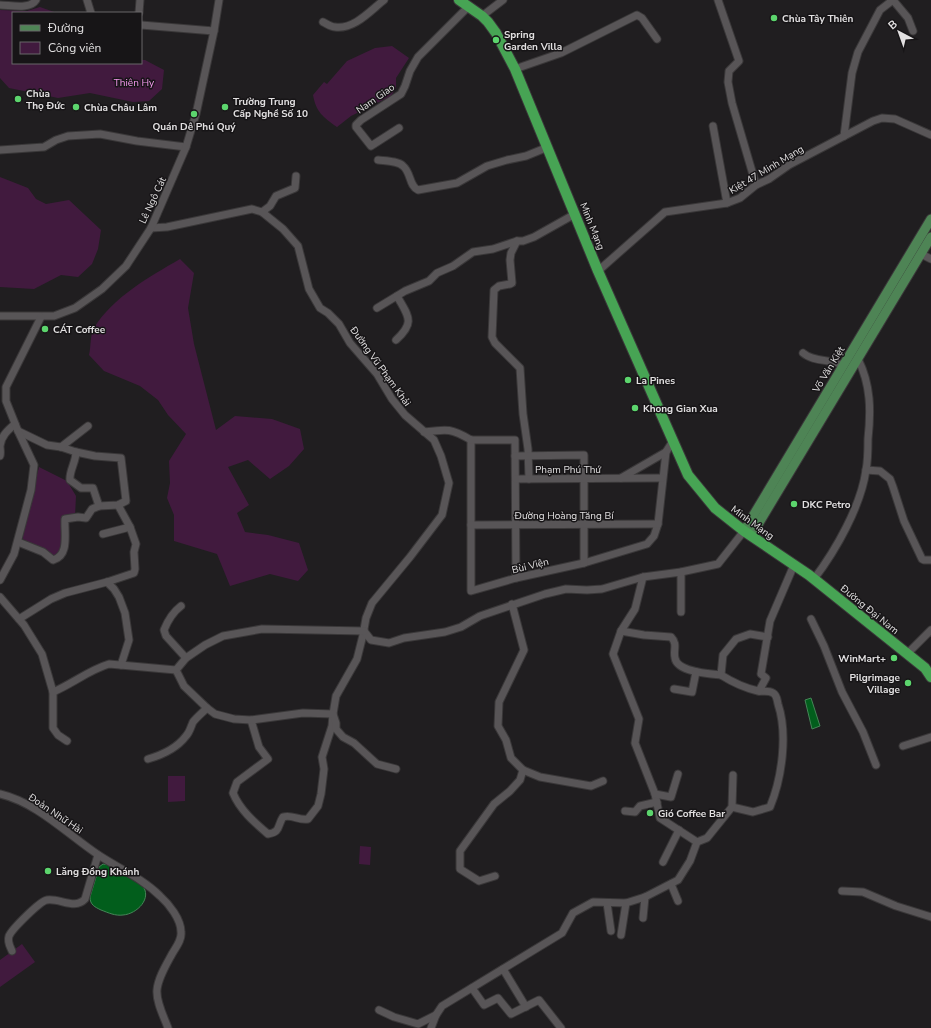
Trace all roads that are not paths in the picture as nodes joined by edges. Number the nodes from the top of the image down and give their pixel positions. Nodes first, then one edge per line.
1 (36, 0) edge
2 (87, 0) edge
3 (140, 0) edge
4 (219, 0) edge
5 (384, 0) edge
6 (503, 0) edge
7 (718, 0) edge
8 (893, 0) edge
9 (463, 2) edge
10 (0, 5) edge
11 (91, 12) edge
12 (139, 12) edge
13 (482, 16) junction
14 (323, 22) dead end
15 (142, 25) edge
16 (214, 31) junction
17 (913, 31) dead end
18 (657, 39) dead end
19 (515, 69) junction
20 (713, 126) dead end
21 (398, 128) dead end
22 (931, 135) edge
23 (844, 136) junction
24 (186, 147) junction
25 (548, 147) junction
26 (0, 150) edge
27 (378, 160) dead end
28 (296, 176) dead end
29 (756, 185) junction
30 (727, 203) junction
31 (262, 212) junction
32 (575, 214) junction
33 (931, 219) edge
34 (151, 228) junction
35 (931, 237) edge
36 (517, 241) junction
37 (931, 250) edge
38 (926, 257) edge
39 (598, 271) junction
40 (397, 296) junction
41 (377, 308) dead end
42 (0, 316) edge
43 (40, 317) junction
44 (396, 340) dead end
45 (803, 353) dead end
46 (858, 359) junction
47 (843, 365) junction
48 (826, 403) junction
49 (88, 426) dead end
50 (17, 427) junction
51 (424, 432) junction
52 (471, 440) junction
53 (673, 442) junction
54 (61, 447) junction
55 (76, 452) junction
56 (666, 452) junction
57 (0, 456) edge
58 (515, 456) junction
59 (528, 456) junction
60 (866, 470) junction
61 (621, 478) junction
62 (662, 478) junction
63 (516, 479) junction
64 (529, 479) junction
65 (584, 479) junction
66 (118, 505) junction
67 (99, 506) junction
68 (584, 524) junction
69 (658, 524) junction
70 (471, 525) junction
71 (516, 525) junction
72 (130, 527) junction
73 (103, 534) dead end
74 (748, 534) junction
75 (18, 542) junction
76 (931, 560) edge
77 (584, 563) junction
78 (794, 565) junction
79 (681, 572) junction
80 (643, 577) junction
81 (516, 578) junction
82 (814, 579) junction
83 (0, 580) edge
84 (107, 582) junction
85 (0, 597) edge
86 (512, 604) junction
87 (181, 606) dead end
88 (681, 612) dead end
89 (19, 619) junction
90 (811, 619) dead end
91 (931, 630) edge
92 (364, 631) junction
93 (621, 631) junction
94 (768, 637) junction
95 (907, 654) junction
96 (186, 658) junction
97 (121, 665) junction
98 (176, 670) junction
99 (696, 672) junction
100 (929, 672) edge
101 (721, 675) junction
102 (674, 689) dead end
103 (759, 691) junction
104 (52, 692) junction
105 (207, 708) junction
106 (333, 714) junction
107 (251, 720) junction
108 (931, 737) edge
109 (67, 741) dead end
110 (903, 746) dead end
111 (148, 759) dead end
112 (876, 765) dead end
113 (396, 770) dead end
114 (523, 770) junction
115 (678, 774) dead end
116 (733, 775) dead end
117 (602, 781) dead end
118 (0, 794) edge
119 (656, 798) junction
120 (732, 807) junction
121 (625, 811) dead end
122 (679, 830) junction
123 (697, 842) junction
124 (98, 855) junction
125 (663, 862) dead end
126 (495, 876) dead end
127 (671, 884) junction
128 (842, 891) dead end
129 (645, 897) junction
130 (678, 901) dead end
131 (607, 902) junction
132 (626, 903) junction
133 (931, 917) edge
134 (643, 918) dead end
135 (611, 930) dead end
136 (621, 935) dead end
137 (12, 951) dead end
138 (503, 969) junction
139 (472, 988) junction
140 (526, 1006) junction
141 (379, 1010) dead end
142 (436, 1015) junction
143 (168, 1028) edge
144 (431, 1028) edge
145 (561, 1028) edge

1 - 10 street
2 - 11 street
3 - 12 street
4 - 16 street, Lê Ngô Cát
5 - 14 street
6 - 13 street
7 - 29 street
8 - 17 street
8 - 23 street
9 - 13 highway, Minh Mạng
9 - 21 street, Nam Giao
13 - 19 highway, Minh Mạng
15 - 16 street
16 - 24 street, Lê Ngô Cát
18 - 19 street
19 - 25 highway, Minh Mạng
20 - 30 street
22 - 23 street, Kiệt 47 Minh Mạng
23 - 29 street, Kiệt 47 Minh Mạng
24 - 26 street
24 - 34 street, Lê Ngô Cát
25 - 27 street
25 - 32 highway, Minh Mạng
28 - 31 street
29 - 30 street, Kiệt 47 Minh Mạng
30 - 39 street, Kiệt 47 Minh Mạng
31 - 34 street
31 - 51 street, Đường Vũ Phạm Khải
32 - 36 street
32 - 39 highway, Minh Mạng
33 - 47 main road, Võ Văn Kiệt
34 - 43 street, Lê Ngô Cát
35 - 38 main road, Võ Văn Kiệt
36 - 40 street
36 - 59 street
37 - 38 street
38 - 46 main road, Võ Văn Kiệt
39 - 53 highway, Minh Mạng
40 - 41 street
40 - 44 street
42 - 43 street, Lê Ngô Cát
43 - 50 street
45 - 47 street
46 - 48 main road, Võ Văn Kiệt
46 - 60 street
47 - 48 main road, Võ Văn Kiệt
48 - 74 main road, Võ Văn Kiệt
49 - 54 street
50 - 54 street
50 - 57 street
50 - 75 street
51 - 52 street
51 - 92 street, Đường Vũ Phạm Khải
52 - 58 street
52 - 70 street, Bùi Viện
53 - 56 street, Phạm Phú Thứ
53 - 74 highway, Minh Mạng
54 - 55 street
55 - 66 street
55 - 67 street
56 - 61 street, Phạm Phú Thứ
56 - 62 street, Bùi Viện
58 - 59 street
58 - 63 street
59 - 64 street
59 - 65 street
60 - 76 street
60 - 82 street
61 - 62 street, Phạm Phú Thứ
61 - 65 street, Phạm Phú Thứ
62 - 69 street, Bùi Viện
63 - 64 street, Phạm Phú Thứ
63 - 71 street
64 - 65 street, Phạm Phú Thứ
65 - 68 street
66 - 67 street
66 - 72 street
67 - 75 street
68 - 69 street, Đường Hoàng Tăng Bí
68 - 71 street, Đường Hoàng Tăng Bí
68 - 77 street
69 - 77 street, Bùi Viện
70 - 71 street, Đường Hoàng Tăng Bí
70 - 81 street, Bùi Viện
71 - 81 street
72 - 73 street
72 - 84 street
74 - 78 highway, Minh Mạng
74 - 79 street
75 - 83 street
77 - 81 street, Bùi Viện
78 - 82 highway, Đường Đại Nam
78 - 94 street
79 - 80 street
79 - 88 street
80 - 86 street
80 - 93 street
82 - 95 highway, Đường Đại Nam
84 - 89 street
84 - 97 street
85 - 89 street
86 - 92 street
86 - 114 street
87 - 96 street
89 - 104 street
90 - 112 street
91 - 95 street
92 - 96 street
92 - 106 street, Đường Vũ Phạm Khải
93 - 99 street
93 - 119 street
94 - 101 street
94 - 103 street
95 - 100 highway, Đường Đại Nam
96 - 98 street
97 - 98 street
97 - 104 street
98 - 105 street
99 - 101 street
99 - 102 street
101 - 103 street
103 - 120 street
104 - 109 street
105 - 107 street
105 - 111 street
106 - 107 street
106 - 107 street, Đường Vũ Phạm Khải
106 - 113 street
108 - 110 street
114 - 117 street
114 - 126 street
115 - 119 street
116 - 120 street
118 - 124 street, Đoàn Nhữ Hài
119 - 121 street
119 - 122 street
120 - 123 street
122 - 123 street
122 - 125 street
123 - 127 street
124 - 137 street
124 - 143 street, Đoàn Nhữ Hài
127 - 129 street
127 - 130 street
128 - 133 street
129 - 132 street
129 - 134 street
131 - 132 street
131 - 135 street
131 - 138 street
132 - 136 street
138 - 139 street
138 - 140 street
139 - 140 street
139 - 142 street
140 - 145 street
141 - 142 street
142 - 144 street

